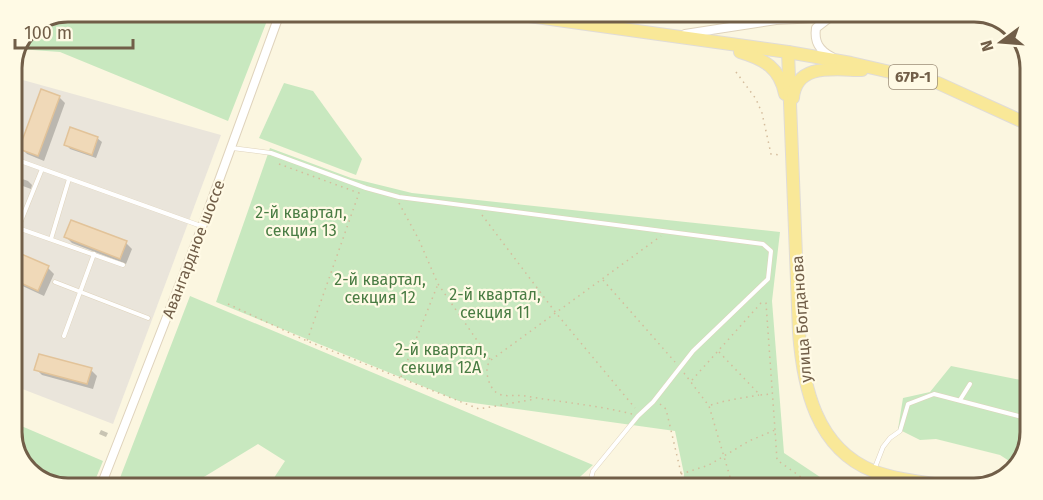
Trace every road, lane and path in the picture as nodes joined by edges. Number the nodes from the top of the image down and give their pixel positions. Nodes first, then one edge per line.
1 (277, 22) edge
2 (569, 22) edge
3 (764, 22) edge
4 (822, 22) edge
5 (671, 37) junction
6 (699, 40) junction
7 (788, 52) junction
8 (834, 59) junction
9 (885, 70) junction
10 (736, 72) dead end
11 (1020, 120) edge
12 (791, 122) junction
13 (231, 148) junction
14 (778, 155) dead end
15 (23, 163) edge
16 (279, 164) dead end
17 (42, 169) junction
18 (69, 179) junction
19 (395, 196) junction
20 (476, 207) junction
21 (23, 216) edge
22 (202, 227) junction
23 (23, 230) edge
24 (667, 232) junction
25 (51, 239) junction
26 (93, 254) junction
27 (123, 265) dead end
28 (602, 280) junction
29 (55, 282) dead end
30 (438, 284) junction
31 (80, 291) junction
32 (228, 304) dead end
33 (556, 313) junction
34 (148, 318) dead end
35 (64, 336) dead end
36 (307, 341) junction
37 (718, 351) junction
38 (491, 360) junction
39 (680, 368) junction
40 (400, 378) junction
41 (691, 381) junction
42 (970, 384) dead end
43 (772, 393) junction
44 (760, 395) junction
45 (536, 399) junction
46 (960, 400) junction
47 (653, 402) junction
48 (709, 406) junction
49 (639, 415) junction
50 (1020, 416) edge
51 (775, 430) junction
52 (722, 456) junction
53 (874, 471) junction
54 (681, 474) junction
55 (104, 478) edge
56 (592, 478) edge
57 (681, 478) edge
58 (730, 478) edge
59 (801, 478) edge
60 (909, 478) edge

1 - 13 street, Авангардное шоссе
2 - 5 main road, 67Р-1
3 - 5 street
4 - 8 street
5 - 6 main road, 67Р-1
6 - 7 main road, 67Р-1
6 - 12 main road
7 - 8 main road, 67Р-1
7 - 12 main road, улица Богданова
8 - 9 main road, 67Р-1
9 - 11 main road, 67Р-1
9 - 12 main road
10 - 14 path
12 - 53 main road, улица Богданова
13 - 19 lane
13 - 22 street, Авангардное шоссе
15 - 17 lane
16 - 36 path
17 - 18 lane
17 - 21 lane
18 - 22 lane
18 - 25 lane
19 - 20 lane
19 - 30 path
20 - 24 lane
20 - 33 path
22 - 55 street, Авангардное шоссе
23 - 25 lane
24 - 28 path
24 - 39 lane
25 - 26 lane
26 - 27 lane
26 - 31 lane
28 - 33 path
28 - 39 path
29 - 31 lane
30 - 38 path
30 - 40 path
31 - 34 lane
31 - 35 lane
32 - 36 path
33 - 38 path
33 - 49 path
36 - 40 path
37 - 41 path
37 - 43 path
37 - 44 path
38 - 45 path
39 - 41 path
39 - 47 lane
40 - 45 path
41 - 48 path
42 - 46 lane
43 - 44 path
43 - 51 path
44 - 48 path
45 - 49 path
46 - 50 lane
46 - 53 lane
47 - 49 lane
47 - 54 path
48 - 52 path
49 - 56 lane
51 - 52 path
51 - 59 path
52 - 54 path
52 - 58 path
53 - 60 main road, улица Богданова
54 - 57 path

